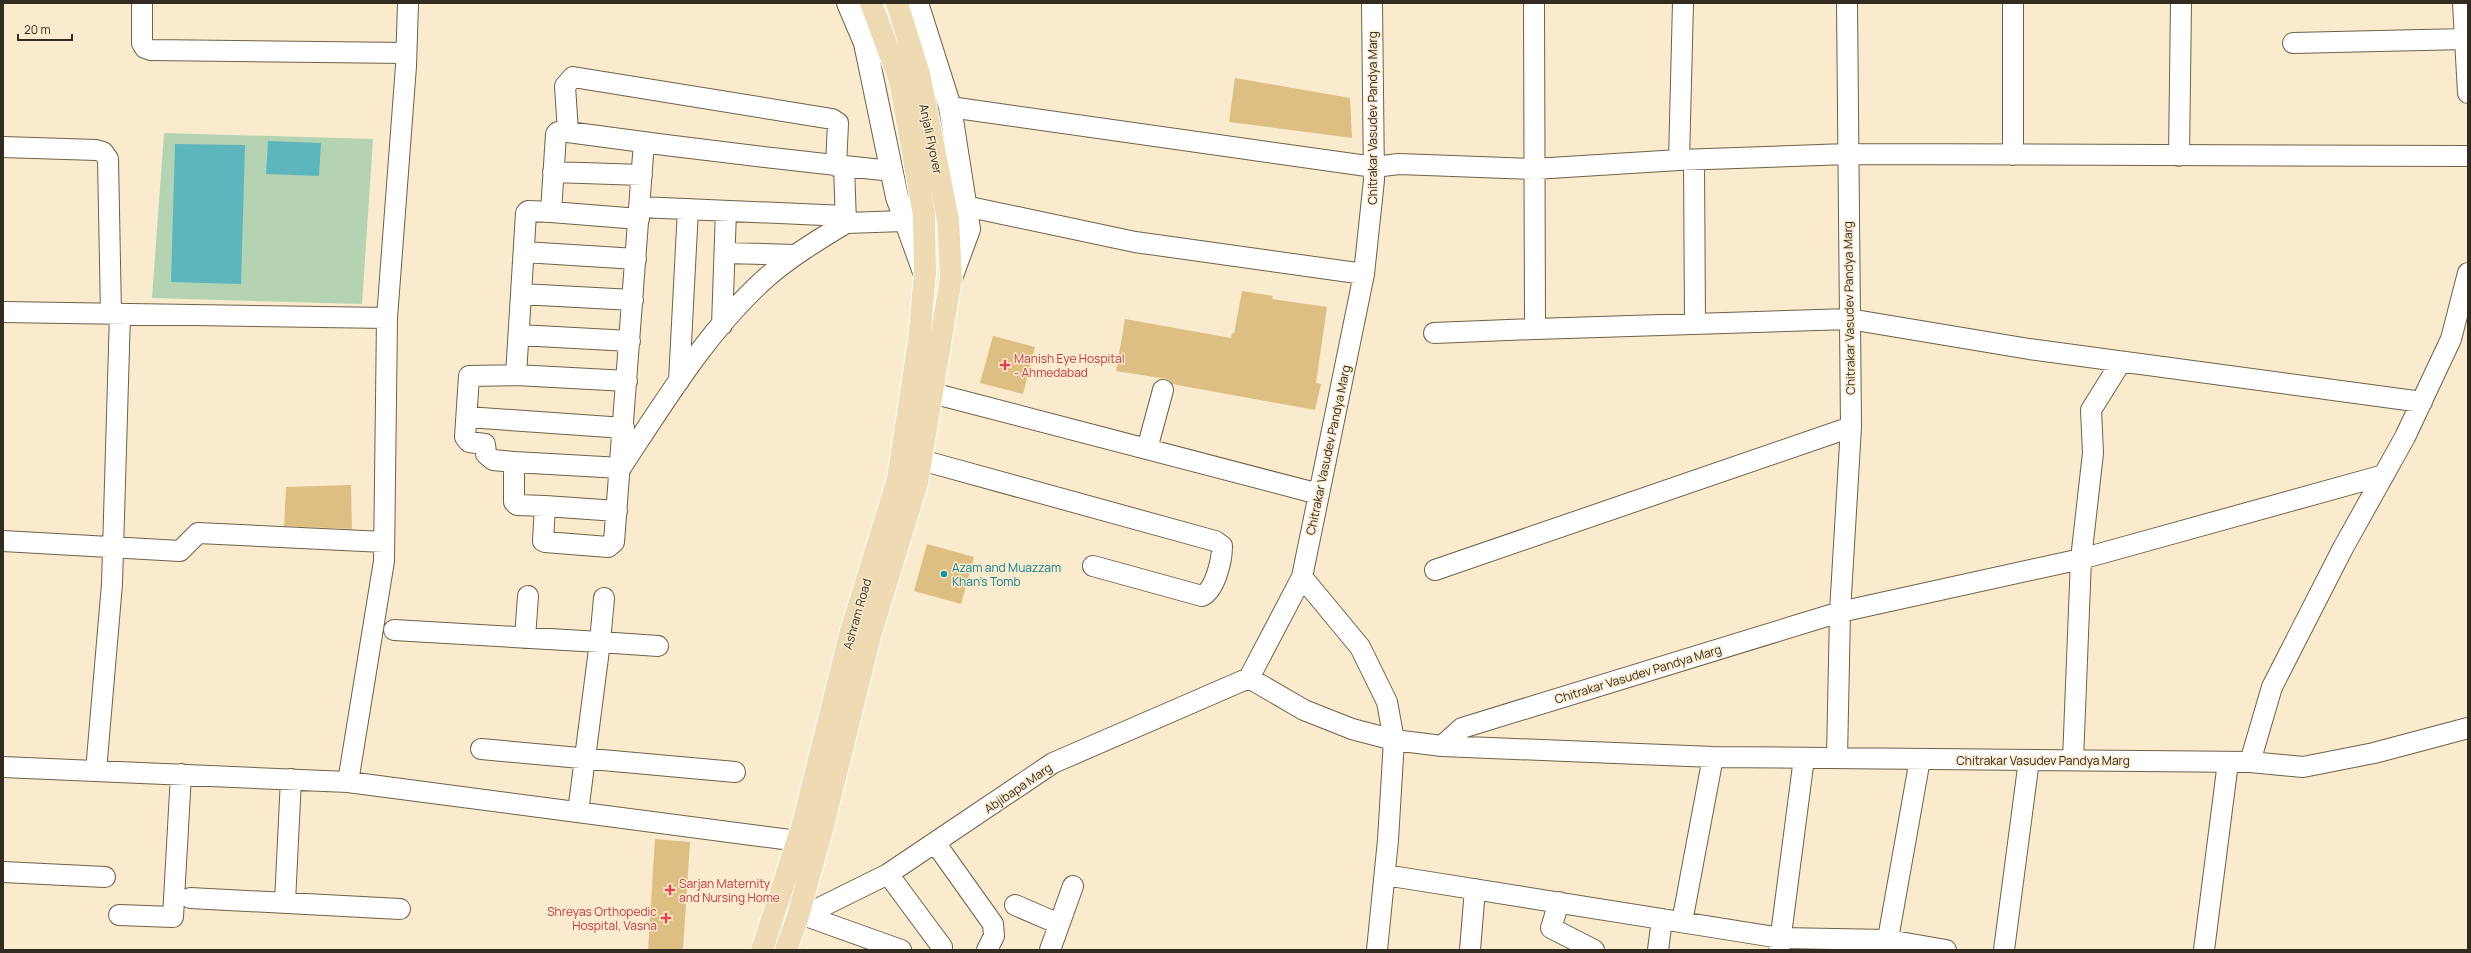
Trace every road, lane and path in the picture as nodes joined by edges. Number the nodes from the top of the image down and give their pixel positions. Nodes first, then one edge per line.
1 (142, 3) edge
2 (408, 3) edge
3 (848, 3) edge
4 (871, 3) edge
5 (896, 3) edge
6 (917, 3) edge
7 (1372, 3) edge
8 (1534, 3) edge
9 (1683, 3) edge
10 (1847, 3) edge
11 (2013, 3) edge
12 (2181, 3) edge
13 (2463, 3) edge
14 (2465, 39) junction
15 (2293, 42) dead end
16 (405, 53) junction
17 (2468, 94) edge
18 (950, 107) junction
19 (568, 132) junction
20 (644, 142) junction
21 (3, 146) edge
22 (1847, 154) junction
23 (2013, 155) junction
24 (2179, 156) junction
25 (2468, 156) edge
26 (1686, 160) junction
27 (840, 166) junction
28 (1374, 166) junction
29 (1534, 169) junction
30 (892, 171) junction
31 (553, 172) junction
32 (642, 175) junction
33 (965, 206) junction
34 (688, 209) junction
35 (726, 211) junction
36 (551, 212) junction
37 (640, 213) junction
38 (914, 218) junction
39 (846, 219) junction
40 (524, 252) junction
41 (725, 253) junction
42 (795, 255) junction
43 (636, 258) junction
44 (925, 273) joint
45 (2468, 273) edge
46 (1364, 274) junction
47 (951, 278) junction
48 (521, 294) junction
49 (633, 300) junction
50 (3, 312) edge
51 (115, 314) junction
52 (387, 318) junction
53 (1850, 319) junction
54 (1695, 324) junction
55 (2461, 324) edge
56 (722, 325) junction
57 (1535, 329) junction
58 (1434, 333) dead end
59 (519, 336) junction
60 (630, 341) junction
61 (2121, 362) junction
62 (516, 375) junction
63 (627, 381) junction
64 (679, 381) junction
65 (1163, 390) dead end
66 (932, 393) junction
67 (2422, 402) junction
68 (467, 417) junction
69 (1851, 427) junction
70 (624, 428) junction
71 (1147, 449) junction
72 (921, 460) junction
73 (514, 462) junction
74 (621, 468) junction
75 (2384, 475) junction
76 (1319, 494) junction
77 (545, 506) junction
78 (617, 511) junction
79 (3, 541) edge
80 (384, 542) junction
81 (113, 548) junction
82 (2081, 559) junction
83 (1093, 566) dead end
84 (1435, 570) dead end
85 (1302, 578) junction
86 (528, 596) dead end
87 (604, 598) dead end
88 (1840, 612) junction
89 (394, 630) dead end
90 (525, 638) junction
91 (600, 642) junction
92 (658, 646) dead end
93 (1249, 678) junction
94 (2468, 728) edge
95 (1394, 740) junction
96 (1442, 746) junction
97 (481, 749) dead end
98 (585, 757) junction
99 (1713, 757) junction
100 (1804, 758) junction
101 (1837, 758) junction
102 (1920, 759) junction
103 (2029, 760) junction
104 (2073, 760) junction
105 (2228, 762) junction
106 (2250, 762) junction
107 (3, 767) edge
108 (96, 771) junction
109 (735, 772) dead end
110 (181, 774) junction
111 (291, 779) junction
112 (348, 782) junction
113 (578, 812) junction
114 (798, 840) junction
115 (936, 844) junction
116 (3, 872) edge
117 (888, 874) junction
118 (1385, 875) junction
119 (105, 877) dead end
120 (1073, 886) dead end
121 (1475, 889) junction
122 (190, 898) dead end
123 (285, 902) junction
124 (1559, 902) junction
125 (1015, 905) dead end
126 (400, 909) dead end
127 (119, 915) dead end
128 (801, 917) junction
129 (1662, 919) junction
130 (1682, 922) junction
131 (1059, 924) junction
132 (1780, 944) edge
133 (1887, 945) edge
134 (942, 947) dead end
135 (762, 950) edge
136 (786, 950) edge
137 (901, 950) edge
138 (987, 950) edge
139 (1050, 950) edge
140 (1377, 950) edge
141 (1470, 950) edge
142 (1594, 950) edge
143 (1658, 950) edge
144 (1946, 950) edge
145 (2004, 950) edge
146 (2204, 950) edge

1 - 16 street
2 - 16 street
3 - 30 street
4 - 38 main road, Anjali Flyover
5 - 47 main road, Anjali Flyover
6 - 18 street
7 - 28 street, Chitrakar Vasudev Pandya Marg
8 - 29 street
9 - 26 street
10 - 22 street, Chitrakar Vasudev Pandya Marg
11 - 23 street
12 - 24 street
13 - 14 street
14 - 15 street
14 - 17 street
16 - 52 street
18 - 28 street
18 - 33 street
19 - 20 street
19 - 27 street
19 - 31 street
20 - 27 street
20 - 32 street
21 - 51 street
22 - 23 street
22 - 26 street
22 - 53 street, Chitrakar Vasudev Pandya Marg
23 - 24 street
24 - 25 street
26 - 29 street
26 - 54 street
27 - 30 street
27 - 39 street
28 - 29 street
28 - 46 street, Chitrakar Vasudev Pandya Marg
29 - 57 street
30 - 38 street
31 - 32 street
31 - 36 street
32 - 37 street
33 - 46 street
33 - 47 street
34 - 35 street
34 - 37 street
34 - 64 street
35 - 39 street
35 - 41 street
36 - 37 street
36 - 40 street
37 - 43 street
38 - 39 street
38 - 44 main road, Anjali Flyover
39 - 42 street
40 - 43 street
40 - 48 street
41 - 42 street
41 - 56 street
42 - 56 street
43 - 49 street
44 - 114 main road, Ashram Road
45 - 55 street
46 - 76 street, Chitrakar Vasudev Pandya Marg
47 - 66 main road, Ashram Road
48 - 49 street
48 - 59 street
49 - 60 street
50 - 51 street
51 - 52 street
51 - 81 street
52 - 80 street
53 - 54 street
53 - 61 street
53 - 69 street, Chitrakar Vasudev Pandya Marg
54 - 57 street
55 - 67 street
56 - 64 street
57 - 58 street
59 - 60 street
59 - 62 street
60 - 63 street
61 - 67 street
61 - 82 street
62 - 63 street
62 - 68 street
63 - 70 street
64 - 74 street
65 - 71 street
66 - 71 street
66 - 72 main road, Ashram Road
67 - 75 street
68 - 70 street
68 - 73 street
69 - 84 street
69 - 88 street, Chitrakar Vasudev Pandya Marg
70 - 74 street
71 - 76 street
72 - 83 street
72 - 128 main road, Ashram Road
73 - 74 street
73 - 77 street
74 - 78 street
75 - 82 street
75 - 106 street
76 - 85 street, Chitrakar Vasudev Pandya Marg
77 - 78 street
77 - 78 street
79 - 81 street
80 - 81 street
80 - 112 street
81 - 108 street
82 - 88 street
82 - 104 street
85 - 93 street, Chitrakar Vasudev Pandya Marg
85 - 95 street
86 - 90 street
87 - 91 street
88 - 96 street, Chitrakar Vasudev Pandya Marg
88 - 101 street, Chitrakar Vasudev Pandya Marg
89 - 90 street
90 - 91 street
91 - 92 street
91 - 98 street
93 - 95 street, Chitrakar Vasudev Pandya Marg
93 - 115 street, Abjibapa Marg
94 - 106 street, Chitrakar Vasudev Pandya Marg
95 - 96 street, Chitrakar Vasudev Pandya Marg
95 - 118 street
96 - 99 street, Chitrakar Vasudev Pandya Marg
97 - 98 street
98 - 109 street
98 - 113 street
99 - 100 street, Chitrakar Vasudev Pandya Marg
99 - 130 street
100 - 101 street, Chitrakar Vasudev Pandya Marg
100 - 132 street
101 - 102 street, Chitrakar Vasudev Pandya Marg
102 - 103 street, Chitrakar Vasudev Pandya Marg
102 - 133 street
103 - 104 street, Chitrakar Vasudev Pandya Marg
103 - 145 street
104 - 105 street, Chitrakar Vasudev Pandya Marg
105 - 106 street, Chitrakar Vasudev Pandya Marg
105 - 146 street
107 - 108 street
108 - 110 street
110 - 111 street
110 - 127 street
111 - 112 street
111 - 123 street
112 - 113 street
113 - 114 street
114 - 135 main road, Ashram Road
115 - 117 street, Abjibapa Marg
115 - 138 street
116 - 119 street
117 - 128 street, Abjibapa Marg
117 - 134 street
118 - 121 street
118 - 140 street
120 - 131 street
121 - 124 street
121 - 141 street
122 - 123 street
123 - 126 street
124 - 129 street
124 - 142 street
125 - 131 street
128 - 136 main road, Ashram Road
128 - 137 street
129 - 130 street
129 - 143 street
130 - 132 street
131 - 139 street
132 - 133 street
133 - 144 street

